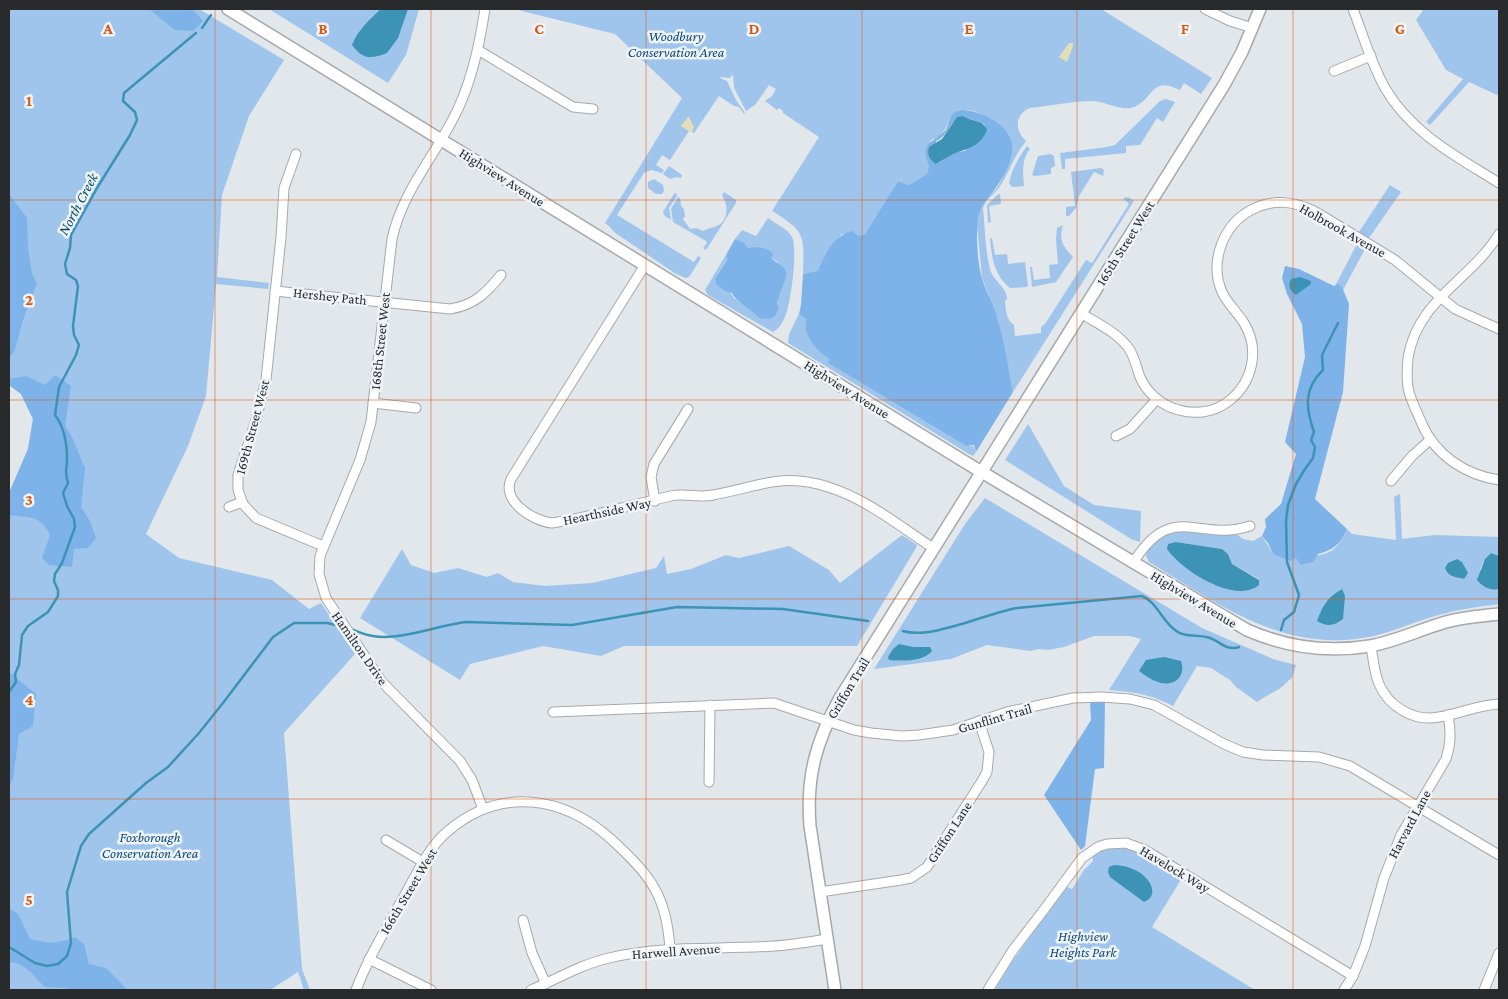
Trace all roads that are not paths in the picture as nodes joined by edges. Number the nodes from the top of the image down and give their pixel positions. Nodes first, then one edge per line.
1 (228, 9) edge
2 (485, 9) edge
3 (1205, 9) edge
4 (1260, 9) edge
5 (1353, 9) edge
6 (1253, 28) junction
7 (478, 50) junction
8 (1371, 56) junction
9 (1334, 71) dead end
10 (593, 109) dead end
11 (441, 139) junction
12 (296, 154) dead end
13 (1499, 183) edge
14 (1499, 234) edge
15 (645, 265) junction
16 (501, 275) dead end
17 (275, 291) junction
18 (1440, 298) junction
19 (384, 302) junction
20 (1081, 313) junction
21 (1499, 329) edge
22 (1157, 399) junction
23 (373, 403) junction
24 (416, 408) dead end
25 (688, 409) dead end
26 (1116, 436) dead end
27 (1430, 440) junction
28 (982, 472) junction
29 (1499, 480) edge
30 (1391, 481) dead end
31 (655, 501) junction
32 (242, 502) junction
33 (229, 507) dead end
34 (1250, 526) dead end
35 (324, 546) junction
36 (933, 548) junction
37 (1133, 563) junction
38 (1499, 614) edge
39 (1371, 646) junction
40 (1499, 704) edge
41 (710, 705) junction
42 (553, 712) dead end
43 (1448, 715) junction
44 (828, 721) junction
45 (979, 721) junction
46 (709, 782) dead end
47 (1417, 806) junction
48 (484, 809) junction
49 (386, 840) dead end
50 (1499, 855) edge
51 (424, 862) junction
52 (820, 892) junction
53 (523, 920) dead end
54 (827, 939) junction
55 (670, 950) junction
56 (1499, 953) edge
57 (369, 959) junction
58 (1353, 976) junction
59 (546, 984) junction
60 (356, 990) edge
61 (431, 990) edge
62 (531, 990) edge
63 (835, 990) edge
64 (988, 990) edge
65 (1344, 990) edge
66 (1484, 990) edge

1 - 11 street, Highview Avenue
2 - 7 street, 168th Street West
3 - 6 street
4 - 6 street, 165th Street West
5 - 8 street
6 - 20 street, 165th Street West
7 - 10 street
7 - 11 street, 168th Street West
8 - 9 street
8 - 13 street
11 - 15 street, Highview Avenue
11 - 19 street, 168th Street West
12 - 17 street, 169th Street West
14 - 18 street
15 - 28 street, Highview Avenue
15 - 31 street, Hearthside Way
16 - 19 street, Hershey Path
17 - 19 street, Hershey Path
17 - 32 street, 169th Street West
18 - 21 street, Holbrook Avenue
18 - 22 street, Holbrook Avenue
18 - 27 street
19 - 23 street, 168th Street West
20 - 22 street, Holbrook Avenue
20 - 28 street, 165th Street West
22 - 26 street
23 - 24 street
23 - 35 street, 168th Street West
25 - 31 street
27 - 29 street
27 - 30 street
28 - 36 street, Griffon Trail
28 - 37 street, Highview Avenue
31 - 36 street, Hearthside Way
32 - 33 street
32 - 35 street
34 - 37 street
35 - 48 street, Hamilton Drive
36 - 44 street, Griffon Trail
37 - 39 street, Highview Avenue
38 - 39 street, Highview Avenue
39 - 43 street
40 - 43 street
41 - 42 street, Gunflint Trail
41 - 44 street, Gunflint Trail
41 - 46 street
43 - 47 street, Harvard Lane
44 - 45 street, Gunflint Trail
44 - 52 street, Griffon Trail
45 - 47 street, Gunflint Trail
45 - 52 street, Griffon Lane
47 - 50 street, Gunflint Trail
47 - 58 street, Harvard Lane
48 - 51 street, 166th Street West
48 - 55 street, 166th Street West
49 - 51 street
51 - 57 street, 166th Street West
52 - 54 street, Griffon Trail
53 - 59 street
54 - 55 street, Harwell Avenue
54 - 63 street, Griffon Trail
55 - 59 street, Harwell Avenue
56 - 66 street
57 - 60 street, 166th Street West
57 - 61 street
58 - 64 street, Havelock Way
58 - 65 street, Harvard Lane
59 - 62 street, Harwell Avenue

